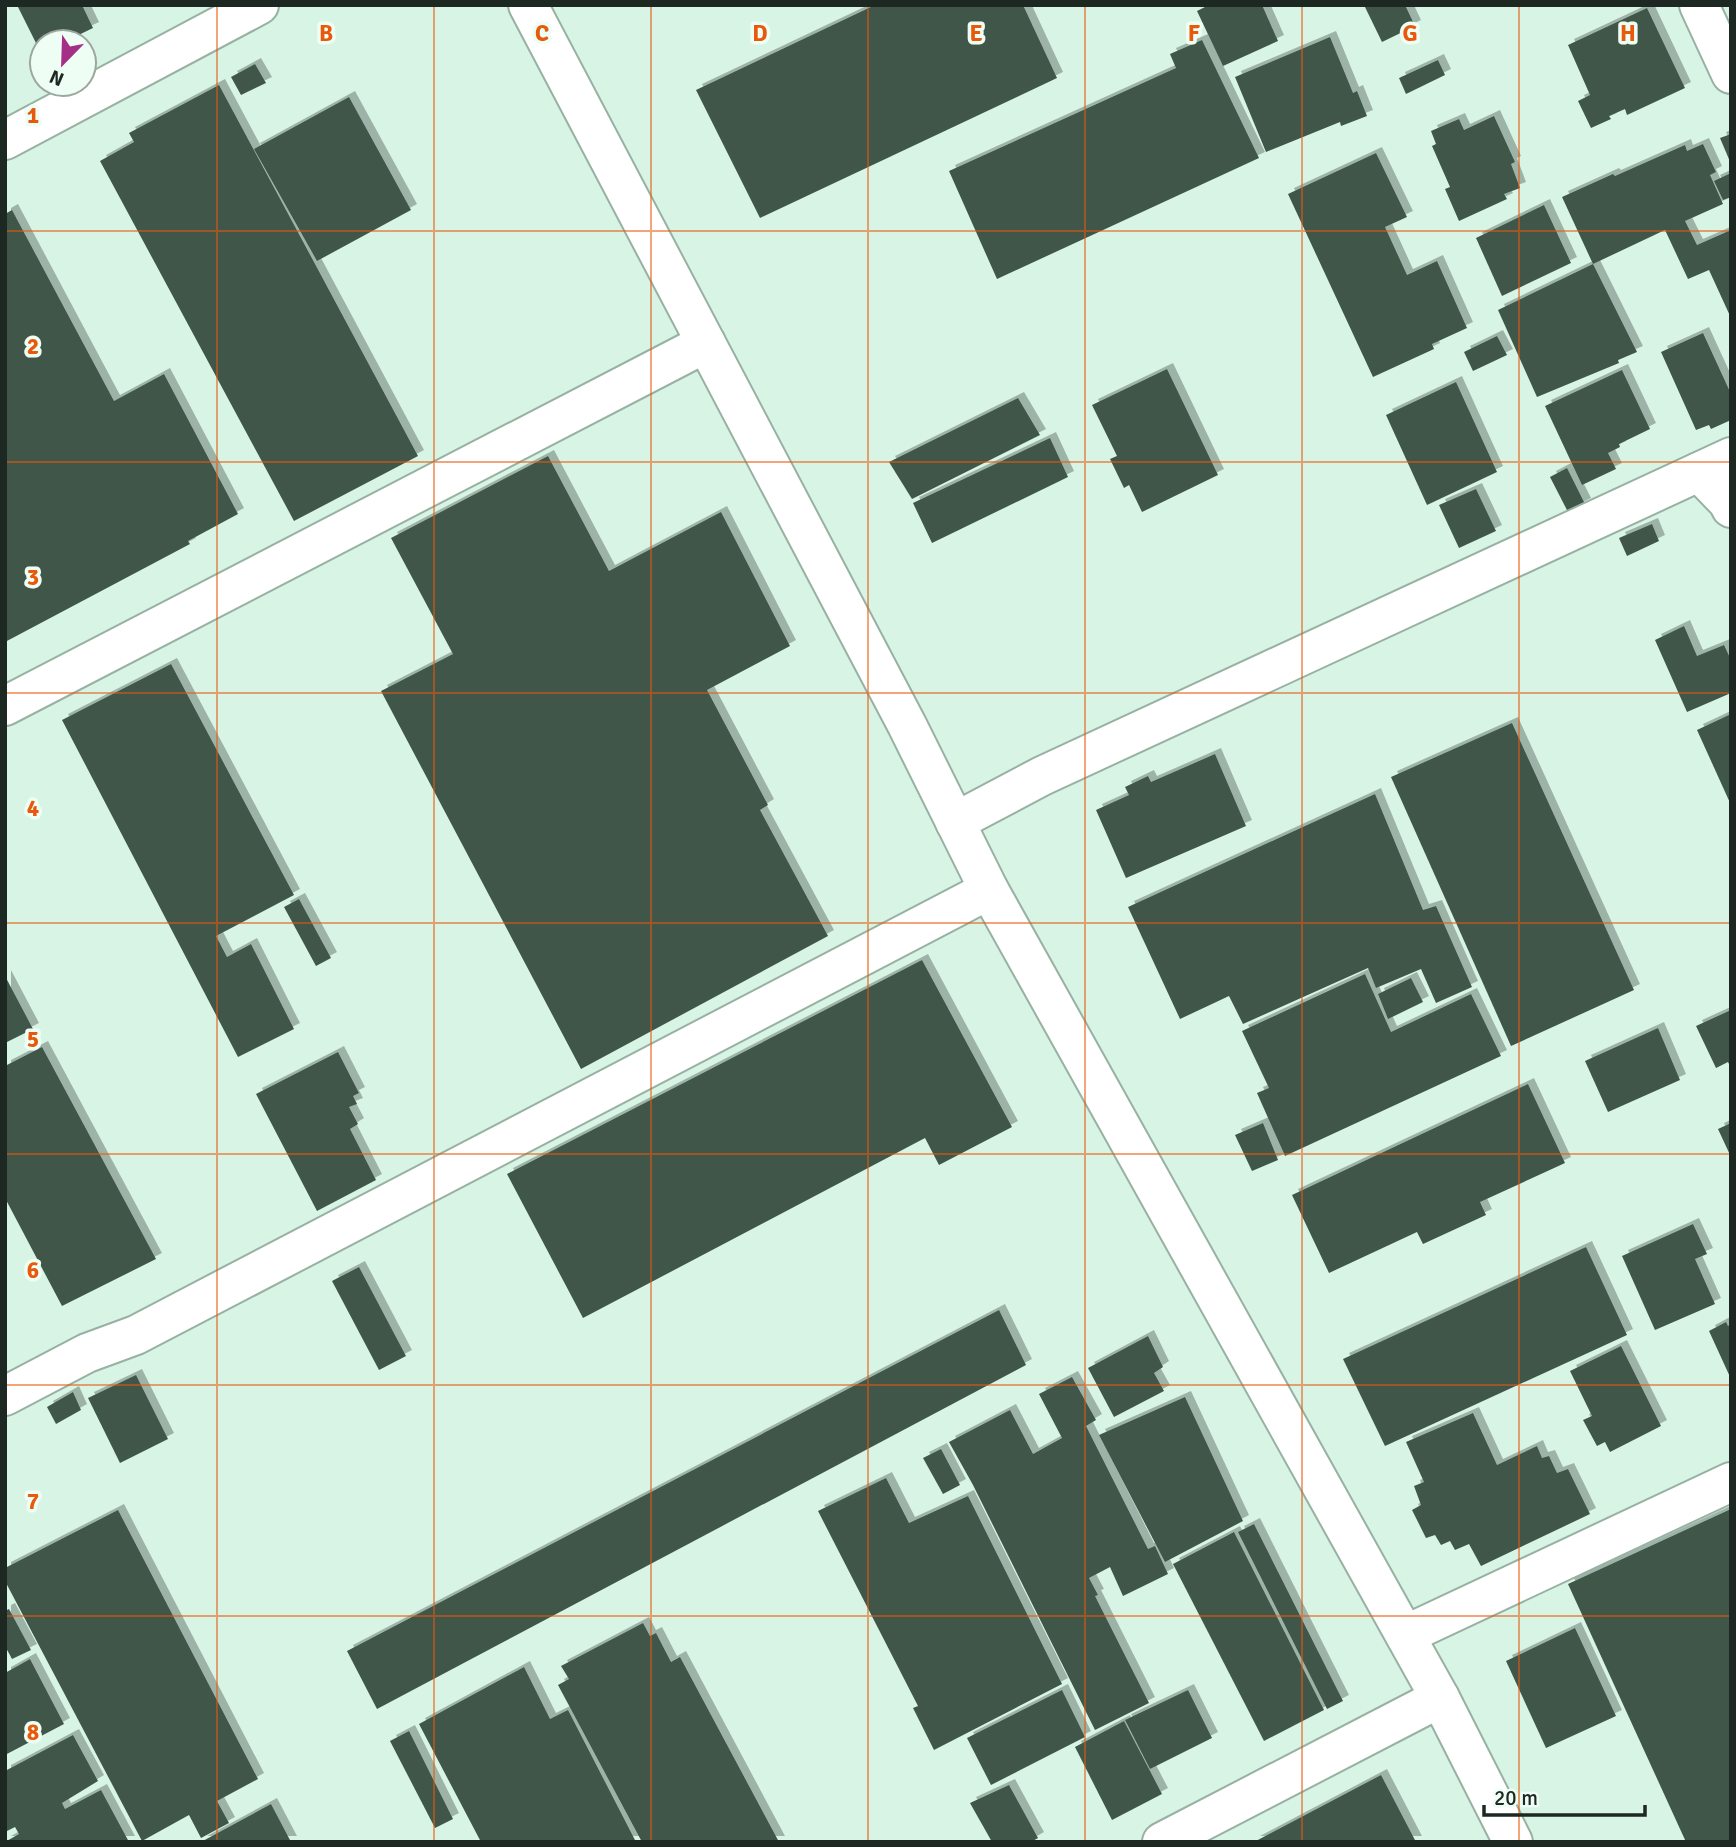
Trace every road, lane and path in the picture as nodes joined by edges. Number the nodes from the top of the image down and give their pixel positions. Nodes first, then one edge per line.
1 (259, 5) edge
2 (528, 5) edge
3 (1699, 5) edge
4 (1731, 74) edge
5 (5, 140) edge
6 (706, 343) junction
7 (1715, 465) edge
8 (1731, 508) edge
9 (5, 706) edge
10 (955, 822) junction
11 (989, 890) junction
12 (5, 1396) edge
13 (1731, 1482) edge
14 (1405, 1635) junction
15 (1440, 1698) junction
16 (1162, 1842) edge
17 (1513, 1842) edge

1 - 5 street
2 - 6 street
3 - 4 street
6 - 9 street
6 - 10 street
7 - 8 street
7 - 10 street
10 - 11 street
11 - 12 street
11 - 14 street
13 - 14 street
14 - 15 street
15 - 16 street
15 - 17 street

